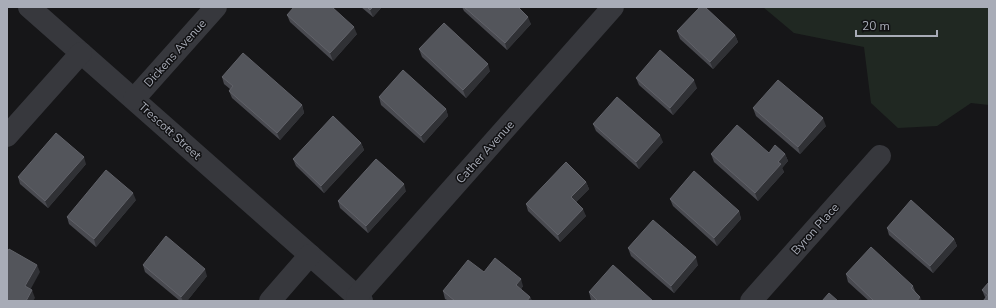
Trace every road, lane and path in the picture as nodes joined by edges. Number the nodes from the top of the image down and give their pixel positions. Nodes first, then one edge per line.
1 (30, 7) edge
2 (216, 7) edge
3 (613, 7) edge
4 (81, 53) junction
5 (134, 99) junction
6 (7, 136) edge
7 (880, 156) dead end
8 (310, 255) junction
9 (360, 299) edge
10 (270, 301) edge
11 (751, 301) edge

1 - 4 street, Trescott Street
2 - 5 street, Dickens Avenue
3 - 9 street, Cather Avenue
4 - 5 street, Trescott Street
4 - 6 street
5 - 8 street, Trescott Street
7 - 11 street, Byron Place
8 - 9 street, Trescott Street
8 - 10 street

